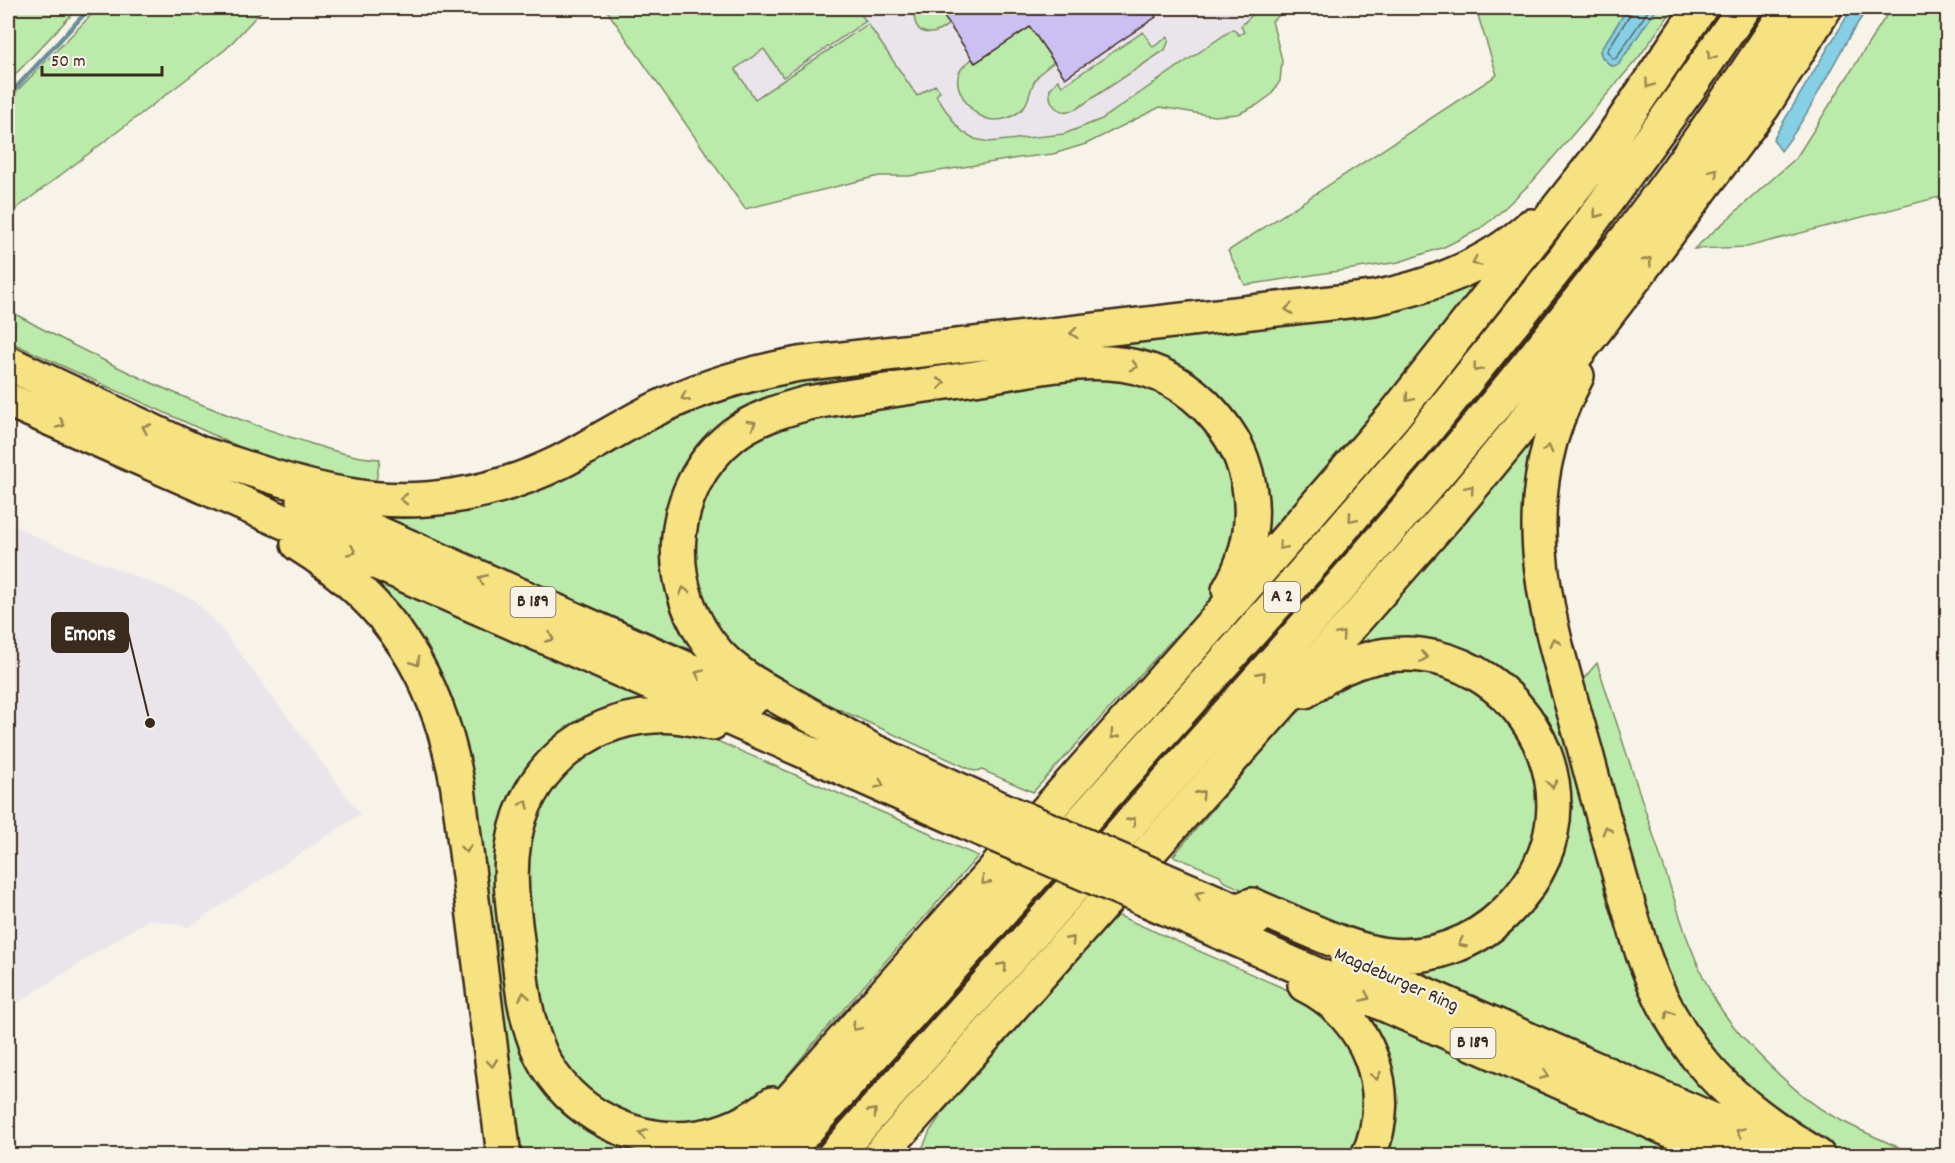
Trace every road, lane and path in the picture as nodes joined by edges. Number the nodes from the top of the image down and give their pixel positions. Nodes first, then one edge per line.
1 (1700, 8) edge
2 (1744, 8) edge
3 (1789, 8) edge
4 (1825, 8) edge
5 (1601, 154) junction
6 (1616, 303) junction
7 (8, 363) edge
8 (8, 400) edge
9 (199, 453) junction
10 (203, 486) junction
11 (1188, 651) junction
12 (770, 735) junction
13 (1247, 742) junction
14 (868, 748) junction
15 (990, 818) junction
16 (1226, 921) junction
17 (962, 1062) junction
18 (819, 1068) junction
19 (504, 1155) edge
20 (741, 1155) edge
21 (783, 1155) edge
22 (834, 1155) edge
23 (879, 1155) edge
24 (909, 1155) edge
25 (1368, 1155) edge
26 (1729, 1155) edge
27 (1793, 1155) edge
28 (1818, 1155) edge

1 -> 5 highway
2 -> 21 highway, A 2
22 -> 3 highway, A 2
6 -> 4 highway
5 -> 9 highway
5 -> 11 highway
13 -> 6 highway
28 -> 6 highway
9 -> 7 highway, B 189
8 -> 10 highway, B 189
14 -> 9 highway, B 189
10 -> 12 highway, B 189
10 -> 19 highway
14 -> 11 highway
11 -> 18 highway
12 -> 15 highway, B 189
18 -> 12 highway
13 -> 16 highway
17 -> 13 highway
14 - 15 highway, B 189
15 - 16 highway, Magdeburger Ring / B 189, bridge
16 -> 25 highway
16 -> 26 highway, Magdeburger Ring / B 189
27 -> 16 highway, Magdeburger Ring / B 189
17 - 23 highway
17 - 24 highway
18 - 20 highway

